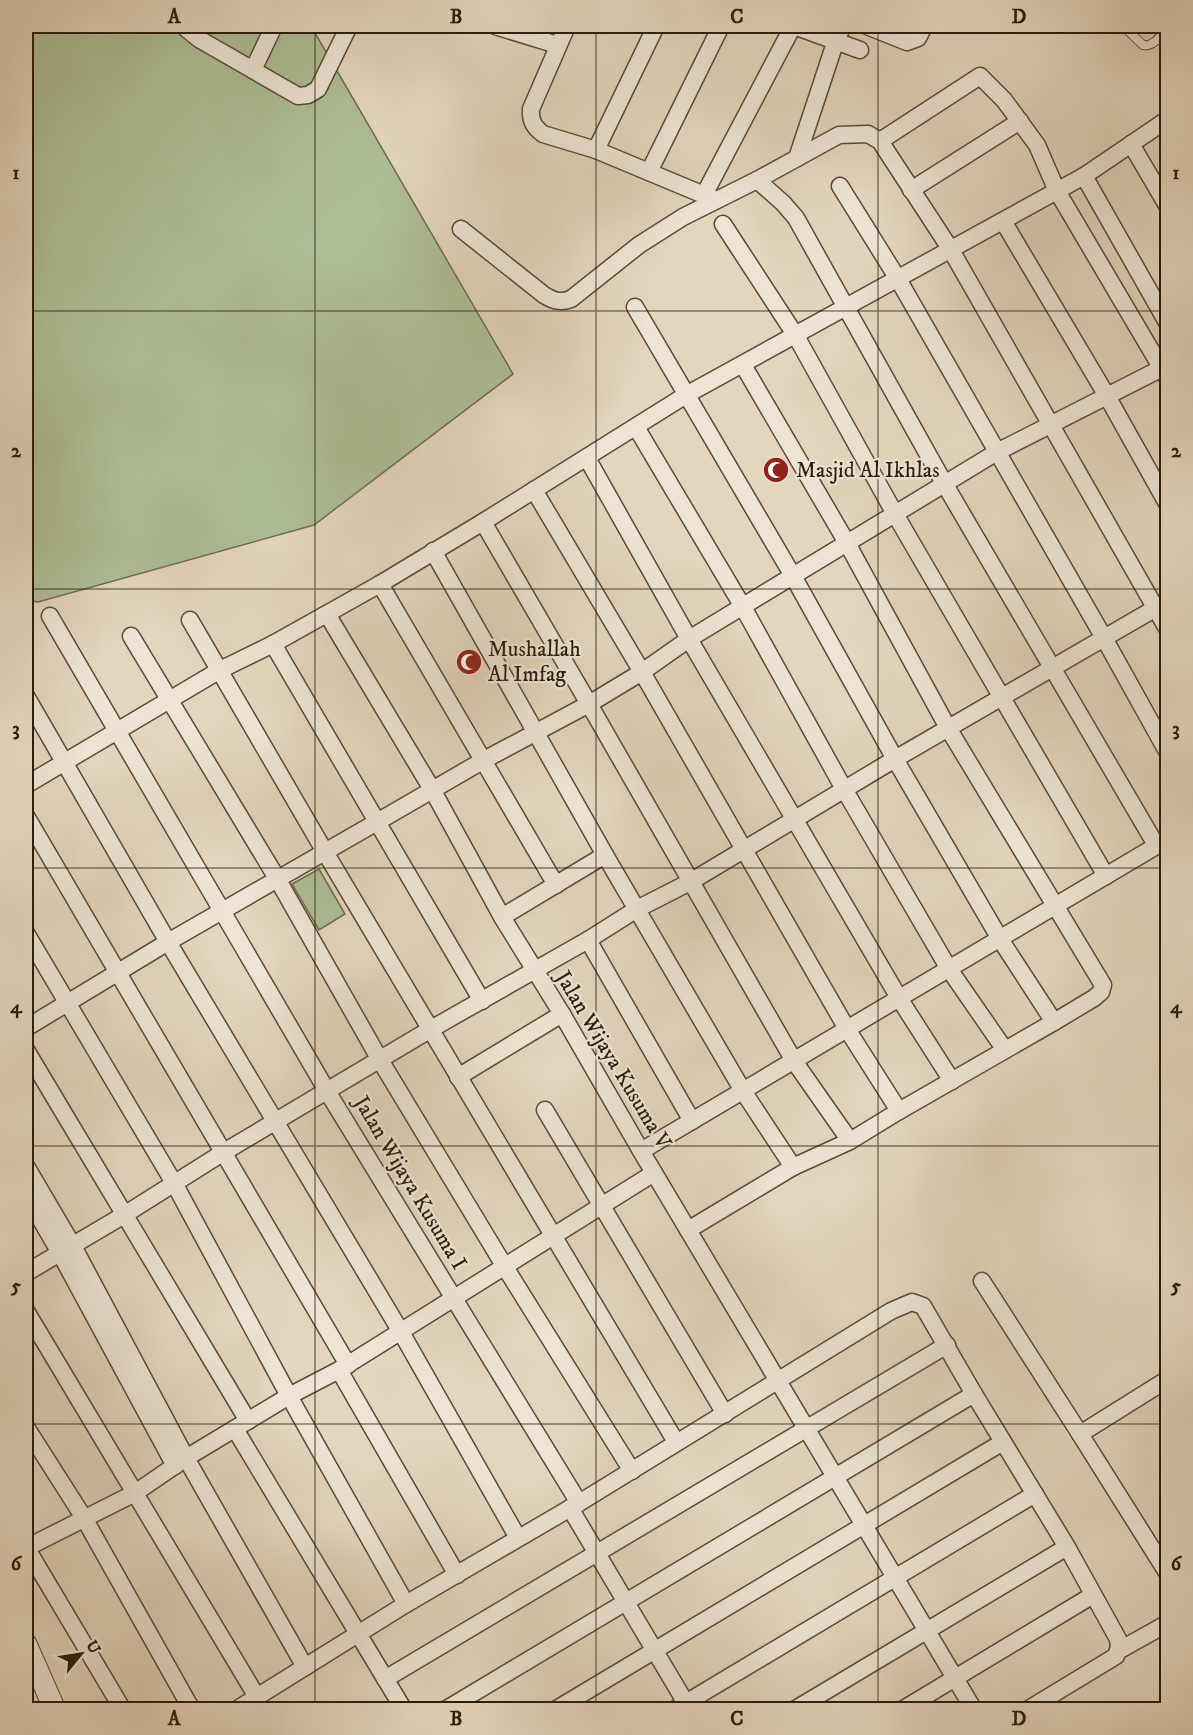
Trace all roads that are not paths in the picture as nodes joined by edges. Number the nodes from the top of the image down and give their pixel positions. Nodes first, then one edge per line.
1 (183, 26) edge
2 (274, 26) edge
3 (349, 26) edge
4 (495, 26) edge
5 (567, 26) edge
6 (656, 26) edge
7 (721, 26) edge
8 (793, 26) edge
9 (867, 26) edge
10 (924, 26) edge
11 (1123, 26) edge
12 (1167, 27) edge
13 (202, 32) edge
14 (840, 33) edge
15 (557, 45) junction
16 (860, 50) dead end
17 (253, 70) junction
18 (1167, 119) edge
19 (1020, 121) junction
20 (880, 141) junction
21 (1131, 144) junction
22 (596, 150) junction
23 (797, 158) junction
24 (649, 172) junction
25 (1084, 176) junction
26 (758, 180) junction
27 (840, 186) dead end
28 (911, 190) junction
29 (1057, 191) junction
30 (710, 197) junction
31 (1167, 207) edge
32 (1003, 221) junction
33 (723, 224) dead end
34 (461, 229) dead end
35 (951, 250) junction
36 (898, 279) junction
37 (847, 306) junction
38 (634, 308) dead end
39 (1167, 324) edge
40 (796, 336) junction
41 (743, 365) junction
42 (1165, 371) edge
43 (687, 395) junction
44 (1107, 396) junction
45 (1051, 424) junction
46 (636, 427) junction
47 (997, 452) junction
48 (586, 458) junction
49 (944, 483) junction
50 (534, 490) junction
51 (1167, 506) edge
52 (895, 514) junction
53 (483, 522) junction
54 (847, 543) junction
55 (433, 551) junction
56 (793, 576) junction
57 (380, 584) junction
58 (1161, 604) edge
59 (743, 607) junction
60 (327, 614) junction
61 (50, 616) dead end
62 (190, 620) dead end
63 (1167, 630) edge
64 (131, 636) dead end
65 (1104, 638) junction
66 (689, 639) junction
67 (273, 644) junction
68 (1053, 667) junction
69 (220, 670) junction
70 (642, 672) junction
71 (26, 696) edge
72 (1002, 696) junction
73 (169, 700) junction
74 (590, 704) junction
75 (948, 728) junction
76 (116, 731) junction
77 (536, 734) junction
78 (1167, 753) edge
79 (895, 759) junction
80 (484, 760) junction
81 (63, 762) junction
82 (26, 785) edge
83 (844, 789) junction
84 (433, 791) junction
85 (26, 816) edge
86 (795, 819) junction
87 (377, 822) junction
88 (1162, 842) edge
89 (744, 850) junction
90 (325, 852) junction
91 (605, 855) junction
92 (1106, 876) junction
93 (278, 880) junction
94 (690, 882) junction
95 (556, 885) junction
96 (1056, 906) junction
97 (637, 909) junction
98 (223, 911) junction
99 (502, 917) junction
100 (26, 933) edge
101 (1000, 939) junction
102 (588, 940) junction
103 (168, 942) junction
104 (949, 969) junction
105 (534, 970) junction
106 (117, 973) junction
107 (899, 998) junction
108 (482, 1001) junction
109 (67, 1002) junction
110 (562, 1014) junction
111 (1054, 1022) junction
112 (26, 1028) edge
113 (431, 1029) junction
114 (848, 1029) junction
115 (26, 1050) edge
116 (1005, 1050) junction
117 (380, 1060) junction
118 (794, 1060) junction
119 (459, 1077) junction
120 (952, 1081) junction
121 (327, 1091) junction
122 (743, 1091) junction
123 (545, 1110) dead end
124 (899, 1111) junction
125 (692, 1121) junction
126 (275, 1123) junction
127 (850, 1142) junction
128 (641, 1151) junction
129 (224, 1152) junction
130 (26, 1166) edge
131 (793, 1167) junction
132 (654, 1173) junction
133 (174, 1183) junction
134 (26, 1194) edge
135 (602, 1206) junction
136 (124, 1215) junction
137 (688, 1230) junction
138 (554, 1236) junction
139 (66, 1250) junction
140 (505, 1267) junction
141 (26, 1273) edge
142 (982, 1281) dead end
143 (454, 1299) junction
144 (26, 1311) edge
145 (400, 1332) junction
146 (947, 1345) junction
147 (343, 1368) junction
148 (1167, 1379) edge
149 (779, 1382) junction
150 (974, 1394) junction
151 (289, 1396) junction
152 (724, 1414) junction
153 (241, 1425) junction
154 (26, 1427) edge
155 (806, 1428) junction
156 (1080, 1434) junction
157 (676, 1442) junction
158 (1003, 1442) junction
159 (180, 1462) junction
160 (632, 1471) junction
161 (835, 1477) junction
162 (135, 1493) junction
163 (1035, 1494) junction
164 (574, 1505) junction
165 (84, 1518) junction
166 (864, 1526) junction
167 (518, 1538) junction
168 (26, 1547) edge
169 (1067, 1547) junction
170 (597, 1553) junction
171 (1167, 1574) edge
172 (457, 1575) junction
173 (895, 1578) junction
174 (1093, 1595) junction
175 (626, 1602) junction
176 (406, 1604) junction
177 (1167, 1623) edge
178 (927, 1630) junction
179 (358, 1633) junction
180 (26, 1644) edge
181 (655, 1650) junction
182 (1118, 1652) junction
183 (305, 1666) junction
184 (955, 1678) junction
185 (386, 1679) junction
186 (257, 1697) junction
187 (683, 1707) edge
188 (55, 1710) edge
189 (123, 1710) edge
190 (192, 1710) edge
191 (236, 1710) edge
192 (404, 1710) edge
193 (445, 1710) edge
194 (555, 1710) edge
195 (794, 1710) edge
196 (902, 1710) edge
197 (974, 1710) edge
198 (1027, 1710) edge

1 - 13 street
2 - 17 street
3 - 17 street
4 - 15 street
5 - 15 street
6 - 22 street
7 - 24 street
8 - 14 street
8 - 30 street
9 - 10 street
11 - 12 lane
13 - 17 street
14 - 16 street
14 - 23 street
15 - 22 street
18 - 21 street
19 - 20 street
19 - 28 street
19 - 29 street
20 - 23 street
20 - 28 street
21 - 25 street
21 - 31 street
22 - 24 street
23 - 26 street
24 - 30 street
25 - 29 street
25 - 39 street
26 - 30 street
26 - 37 street
27 - 36 street
28 - 35 street
29 - 32 street
29 - 42 street
30 - 34 street
32 - 35 street
32 - 44 street
33 - 40 street
35 - 36 street
35 - 45 street
36 - 37 street
36 - 47 street
37 - 40 street
37 - 49 street
38 - 43 street
40 - 41 street
40 - 52 street
41 - 43 street
41 - 54 street
42 - 44 street
43 - 46 street
43 - 56 street
44 - 45 street
44 - 51 street
45 - 47 street
45 - 58 street
46 - 48 street
46 - 59 street
47 - 49 street
47 - 65 street
48 - 50 street
48 - 66 street
49 - 52 street
49 - 68 street
50 - 53 street
50 - 70 street
52 - 54 street
52 - 72 street
53 - 55 street
53 - 74 street
54 - 56 street
54 - 75 street
55 - 57 street
55 - 77 street
56 - 59 street
56 - 79 street
57 - 60 street
57 - 80 street
58 - 63 street
58 - 65 street
59 - 66 street
59 - 83 street
60 - 67 street
60 - 84 street, Jalan Wijaya Kusuma V
61 - 76 street, Jalan Wijaya Kusuma I
62 - 69 street
64 - 73 street
65 - 68 street
65 - 78 street
66 - 70 street
66 - 86 street
67 - 69 street
67 - 87 street
68 - 72 street
68 - 88 street
69 - 73 street
69 - 90 street
70 - 74 street
70 - 89 street
71 - 81 street
72 - 75 street
72 - 92 street
73 - 76 street
73 - 93 street
74 - 77 street
74 - 94 street
75 - 79 street
75 - 96 street
76 - 81 street
76 - 98 street, Jalan Wijaya Kusuma I
77 - 80 street
77 - 91 street
79 - 83 street
79 - 101 street
80 - 84 street
80 - 95 street
81 - 82 street
81 - 103 street
83 - 86 street
83 - 104 street
84 - 87 street
84 - 99 street, Jalan Wijaya Kusuma V
85 - 106 street
86 - 89 street
86 - 107 street
87 - 90 street
87 - 108 street
88 - 92 street
89 - 94 street
89 - 114 street
90 - 93 street
90 - 113 street
91 - 95 street
91 - 97 street
92 - 96 street
93 - 98 street
93 - 117 street
94 - 97 street
94 - 118 street
95 - 99 street
96 - 101 street
96 - 111 street
97 - 102 street
97 - 122 street
98 - 103 street
98 - 121 street, Jalan Wijaya Kusuma I
99 - 105 street, Jalan Wijaya Kusuma V
100 - 109 street
101 - 104 street
101 - 111 street
102 - 105 street
102 - 125 street
103 - 106 street
103 - 126 street
104 - 107 street
104 - 116 street
105 - 108 street
105 - 110 street, Jalan Wijaya Kusuma V
106 - 109 street
106 - 129 street
107 - 114 street
107 - 120 street
108 - 113 street
109 - 112 street
109 - 133 street
110 - 119 street
110 - 128 street, Jalan Wijaya Kusuma V
111 - 116 street
113 - 117 street
113 - 119 street
114 - 118 street
114 - 124 street
115 - 136 street
116 - 120 street
117 - 121 street
117 - 140 street
118 - 122 street
118 - 127 street
119 - 138 street
120 - 124 street
121 - 126 street
121 - 143 street, Jalan Wijaya Kusuma I
122 - 125 street
122 - 131 street
123 - 135 street
124 - 127 street
125 - 128 street
126 - 129 street
126 - 145 street
127 - 131 street
128 - 132 street, Jalan Wijaya Kusuma V
129 - 133 street
129 - 147 street
130 - 139 street
131 - 137 street
132 - 135 street
132 - 137 street, Jalan Wijaya Kusuma V
133 - 136 street
133 - 151 street
134 - 139 street
135 - 138 street
135 - 152 street
136 - 139 street
136 - 153 street
137 - 149 street, Jalan Wijaya Kusuma V
138 - 140 street
138 - 157 street
139 - 141 street
139 - 159 street
140 - 143 street
140 - 160 street
142 - 156 street
143 - 145 street
143 - 164 street, Jalan Wijaya Kusuma I
144 - 162 street
145 - 147 street
145 - 167 street
146 - 149 street
146 - 150 street
146 - 155 street
147 - 151 street
147 - 172 street
148 - 156 street
149 - 152 street
149 - 155 street, Jalan Wijaya Kusuma V
150 - 158 street
150 - 161 street
151 - 153 street
151 - 176 street
152 - 157 street
153 - 159 street
153 - 179 street
154 - 165 street
155 - 161 street, Jalan Wijaya Kusuma V
155 - 170 street
156 - 171 street
157 - 160 street
158 - 163 street
158 - 166 street
159 - 162 street
159 - 183 street
160 - 164 street
161 - 166 street, Jalan Wijaya Kusuma V
161 - 175 street
162 - 165 street
162 - 186 street
163 - 169 street
163 - 173 street
164 - 167 street
164 - 170 street, Jalan Wijaya Kusuma I
165 - 168 street
165 - 190 street
166 - 173 street, Jalan Wijaya Kusuma V
166 - 181 street
167 - 172 street
168 - 189 street
169 - 174 street
169 - 178 street
170 - 175 street, Jalan Wijaya Kusuma I
170 - 185 street
172 - 176 street
173 - 178 street, Jalan Wijaya Kusuma V
173 - 187 street
174 - 182 street
174 - 184 street
175 - 181 street, Jalan Wijaya Kusuma I
175 - 193 street
176 - 179 street
177 - 182 street
178 - 184 street, Jalan Wijaya Kusuma V
178 - 195 street
179 - 183 street
179 - 185 street
180 - 188 street
181 - 187 street, Jalan Wijaya Kusuma I
181 - 194 street
182 - 198 street
183 - 186 street
184 - 196 street
184 - 197 street, Jalan Wijaya Kusuma V
185 - 192 street
186 - 191 street

